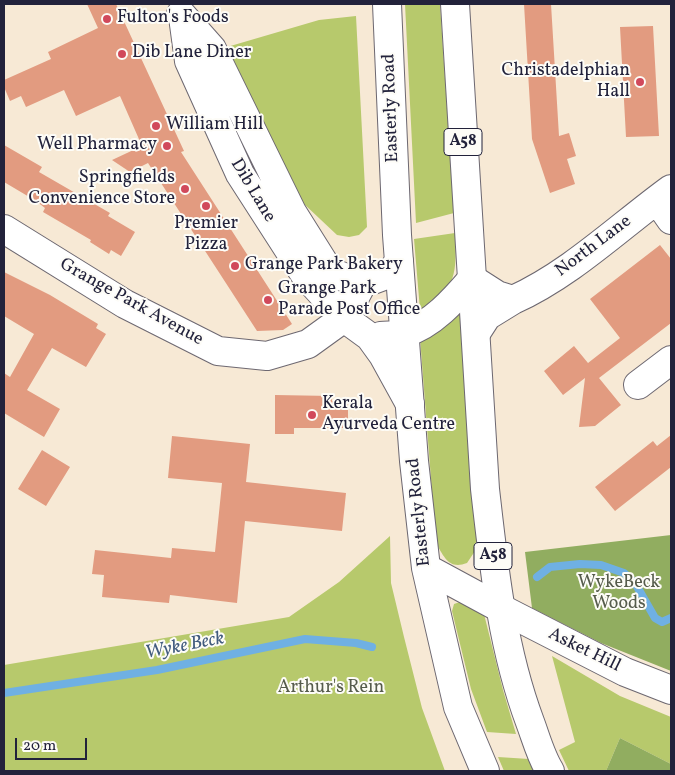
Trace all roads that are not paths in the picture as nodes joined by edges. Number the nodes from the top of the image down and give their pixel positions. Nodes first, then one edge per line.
1 (455, 4) edge
2 (388, 6) edge
3 (179, 10) edge
4 (270, 167) junction
5 (246, 184) junction
6 (666, 203) edge
7 (4, 229) edge
8 (399, 262) junction
9 (472, 279) junction
10 (364, 280) junction
11 (513, 300) junction
12 (344, 318) junction
13 (476, 333) junction
14 (404, 334) junction
15 (370, 337) junction
16 (671, 360) edge
17 (638, 385) dead end
18 (410, 404) junction
19 (492, 555) junction
20 (426, 568) junction
21 (461, 587) junction
22 (500, 608) junction
23 (671, 690) edge
24 (485, 771) edge
25 (550, 771) edge

1 - 9 street, A58
2 - 8 street, Easterly Road
3 - 4 street, Dib Lane
3 - 5 street, Dib Lane
4 - 5 street
4 - 10 street, Dib Lane
5 - 12 street, Dib Lane
6 - 11 street, North Lane
7 - 12 street, Grange Park Avenue
8 - 10 street, Dib Lane
8 - 14 street, Easterly Road
9 - 11 street
9 - 13 street, A58
9 - 14 street
10 - 12 street
11 - 13 street, North Lane
12 - 15 street, Dib Lane
13 - 19 street, A58
14 - 15 street
14 - 18 street, Easterly Road
15 - 18 street, Dib Lane
16 - 17 street
18 - 20 street, Easterly Road
19 - 21 street
19 - 22 street, A58
20 - 21 street, Asket Hill
20 - 24 street, Easterly Road
21 - 22 street, Asket Hill
22 - 23 street, Asket Hill
22 - 25 street, A58

